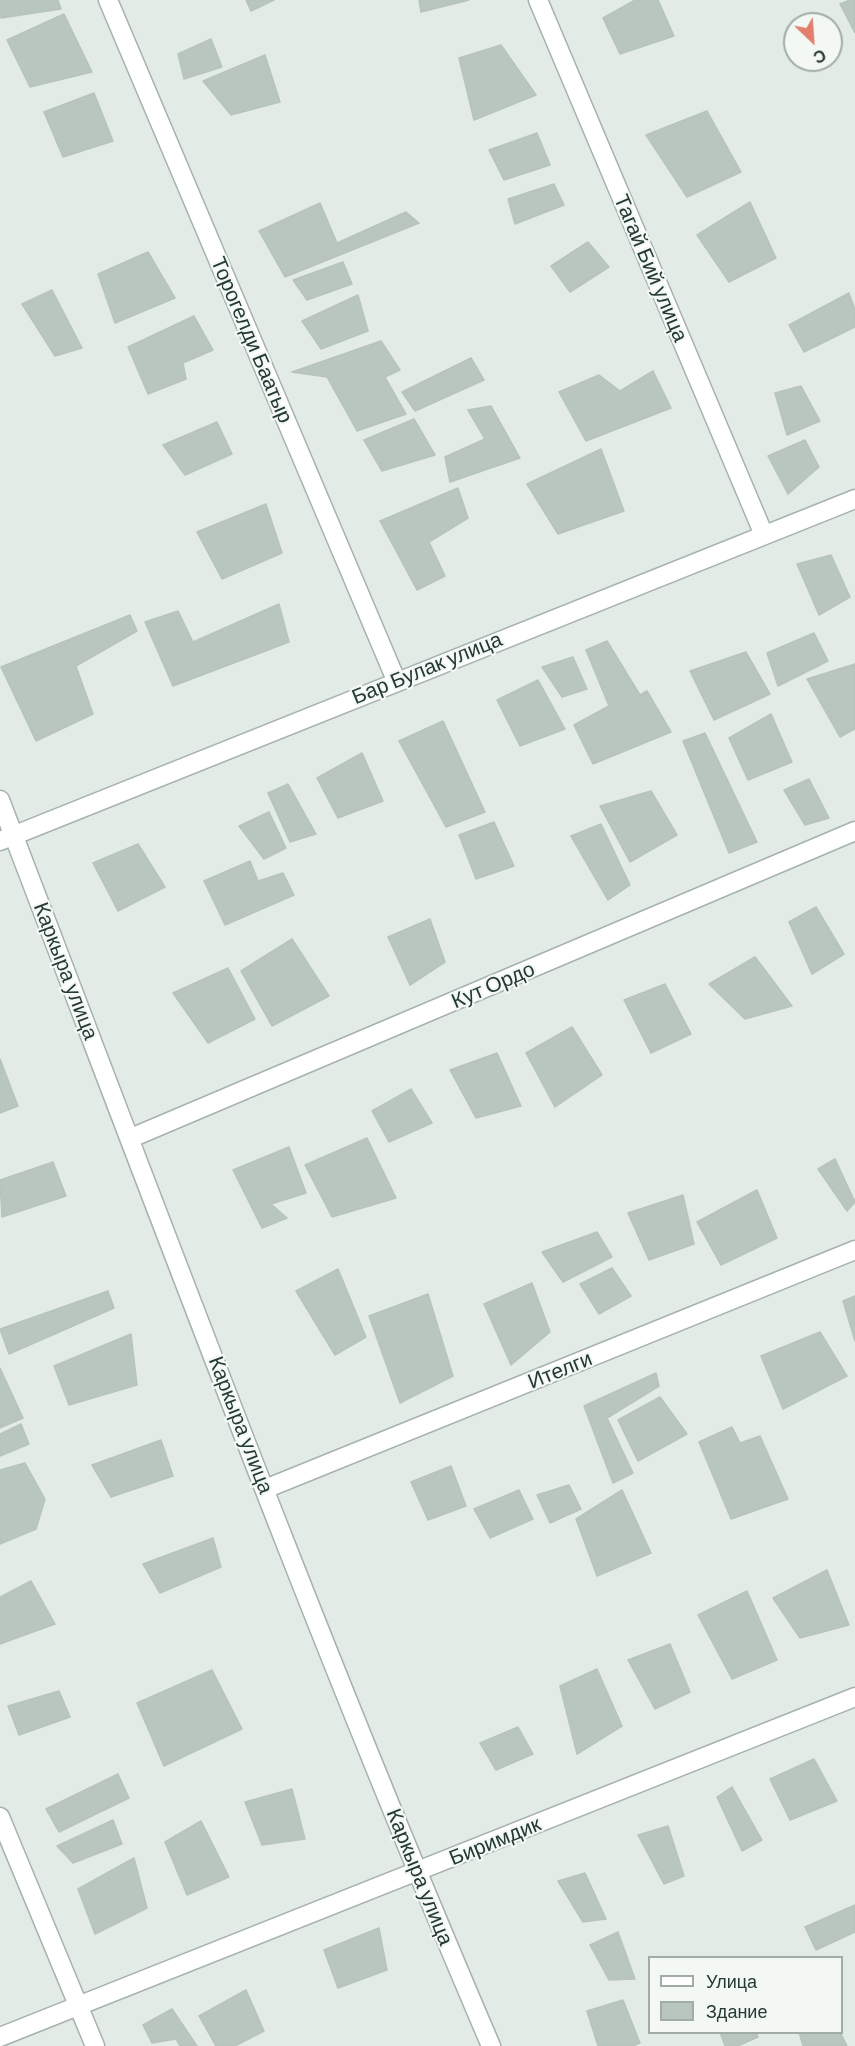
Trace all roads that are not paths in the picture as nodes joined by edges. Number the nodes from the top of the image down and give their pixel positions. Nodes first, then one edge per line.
1 (108, 0) edge
2 (538, 0) edge
3 (855, 499) edge
4 (764, 536) junction
5 (396, 680) junction
6 (0, 800) edge
7 (855, 831) edge
8 (7, 838) edge
9 (131, 1138) junction
10 (855, 1250) edge
11 (265, 1489) junction
12 (855, 1697) edge
13 (0, 1817) edge
14 (417, 1873) junction
15 (80, 2006) junction
16 (0, 2037) edge
17 (95, 2046) edge
18 (491, 2046) edge

1 - 5 street, Торогелди Баатыр
2 - 4 street, Тагай Бий улица
3 - 4 street, Бар Булак улица
4 - 5 street, Бар Булак улица
5 - 8 street, Бар Булак улица
6 - 8 street, Каркыра улица
7 - 9 street, Кут Ордо
8 - 9 street, Каркыра улица
9 - 11 street, Каркыра улица
10 - 11 street, Ителги
11 - 14 street, Каркыра улица
12 - 14 street, Биримдик
13 - 15 street
14 - 15 street, Биримдик
14 - 18 street, Каркыра улица
15 - 16 street, Биримдик
15 - 17 street

